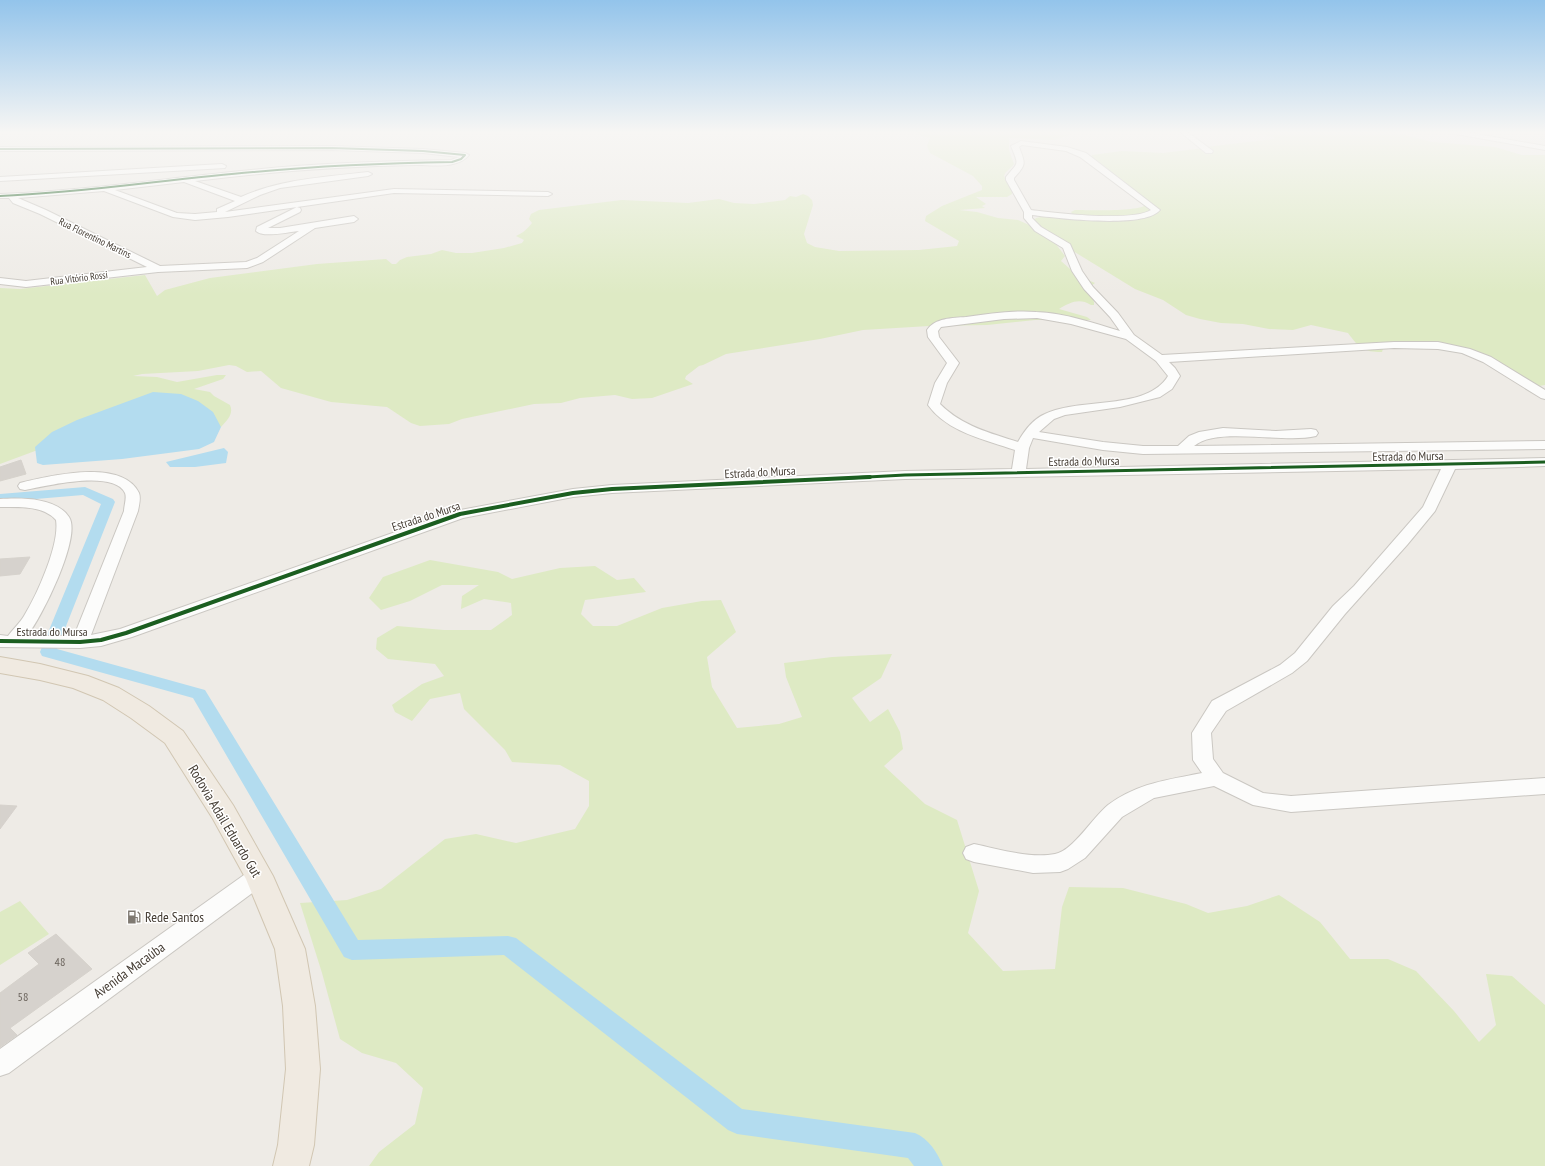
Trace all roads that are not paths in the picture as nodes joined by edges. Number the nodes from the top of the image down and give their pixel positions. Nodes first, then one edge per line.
1 (133, 185) edge
2 (201, 185) edge
3 (285, 185) edge
4 (1013, 185) edge
5 (1123, 185) edge
6 (104, 189) junction
7 (548, 194) dead end
8 (0, 196) edge
9 (10, 196) junction
10 (241, 200) junction
11 (313, 202) junction
12 (1028, 212) junction
13 (211, 216) junction
14 (354, 219) dead end
15 (312, 226) junction
16 (158, 269) junction
17 (0, 281) edge
18 (1130, 337) junction
19 (1160, 359) junction
20 (1545, 395) edge
21 (1311, 433) dead end
22 (1030, 434) junction
23 (1545, 445) edge
24 (1022, 448) junction
25 (1181, 450) junction
26 (1545, 462) edge
27 (1450, 465) junction
28 (1018, 472) junction
29 (25, 486) dead end
30 (0, 503) edge
31 (6, 641) edge
32 (79, 642) junction
33 (0, 665) edge
34 (1216, 778) junction
35 (1545, 786) edge
36 (974, 853) dead end
37 (259, 876) junction
38 (0, 1064) edge
39 (291, 1166) edge

1 - 6 street
2 - 10 street
3 - 10 street
4 - 12 street
5 - 12 street
6 - 9 street
6 - 13 street
7 - 11 street
8 - 9 street
9 - 16 street, Rua Florentino Martins
10 - 13 street
11 - 13 street
11 - 15 street
12 - 18 street
14 - 15 street
15 - 16 street, Rua Vitório Rossi
16 - 17 street, Rua Vitório Rossi
18 - 19 street
18 - 24 street
19 - 20 street
19 - 22 street
21 - 25 street
22 - 24 street
22 - 25 street
23 - 25 street
24 - 28 street
26 - 27 street, Estrada do Mursa
27 - 28 street, Estrada do Mursa
27 - 34 street
28 - 32 street, Estrada do Mursa
29 - 32 street
30 - 31 street
31 - 32 street, Estrada do Mursa
33 - 37 main road, Rodovia Adail Eduardo Gut
34 - 35 street
34 - 36 street
37 - 38 street, Avenida Macaúba
37 - 39 main road, Rodovia Adail Eduardo Gut

